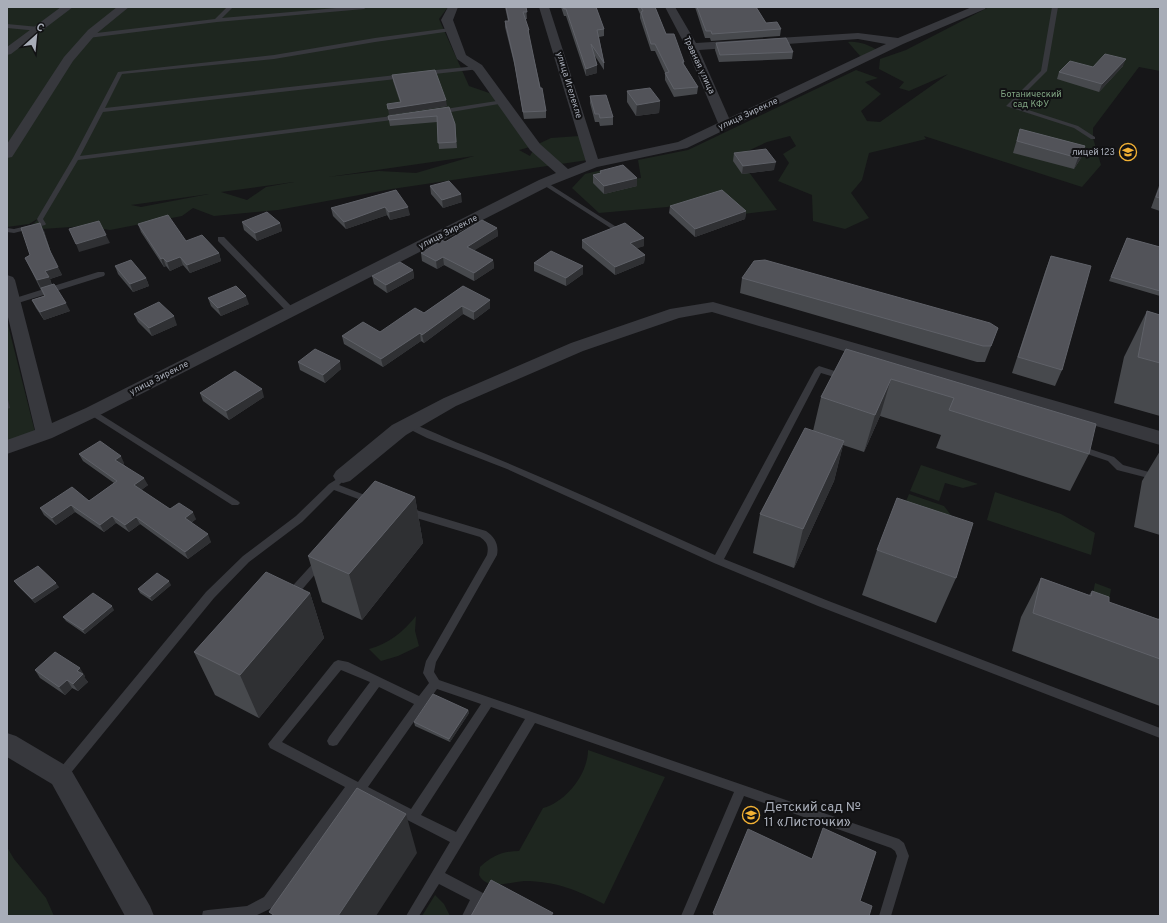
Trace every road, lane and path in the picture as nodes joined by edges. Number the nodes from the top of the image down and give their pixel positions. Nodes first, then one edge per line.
1 (68, 7) edge
2 (124, 7) edge
3 (230, 7) edge
4 (364, 7) edge
5 (453, 7) edge
6 (544, 7) edge
7 (670, 7) edge
8 (981, 7) edge
9 (1055, 7) edge
10 (217, 20) junction
11 (7, 26) edge
12 (40, 28) junction
13 (450, 30) junction
14 (88, 36) junction
15 (899, 42) junction
16 (692, 47) junction
17 (7, 52) edge
18 (478, 68) junction
19 (503, 102) junction
20 (101, 110) junction
21 (430, 113) edge
22 (407, 116) edge
23 (725, 124) junction
24 (1093, 138) dead end
25 (7, 154) edge
26 (76, 158) junction
27 (593, 164) junction
28 (566, 174) junction
29 (544, 183) junction
30 (614, 228) edge
31 (7, 230) edge
32 (221, 239) dead end
33 (101, 274) dead end
34 (7, 280) edge
35 (12, 302) junction
36 (291, 311) junction
37 (850, 378) edge
38 (92, 412) junction
39 (408, 425) junction
40 (45, 433) junction
41 (1160, 438) edge
42 (1067, 445) edge
43 (7, 447) edge
44 (1160, 478) edge
45 (338, 481) junction
46 (235, 503) dead end
47 (397, 508) edge
48 (364, 511) edge
49 (328, 552) edge
50 (717, 560) junction
51 (282, 604) edge
52 (377, 681) junction
53 (435, 683) junction
54 (421, 702) junction
55 (488, 702) junction
56 (533, 717) junction
57 (1160, 733) edge
58 (333, 741) dead end
59 (7, 744) edge
60 (61, 776) junction
61 (357, 788) junction
62 (741, 789) junction
63 (413, 817) junction
64 (458, 840) junction
65 (437, 876) junction
66 (478, 898) junction
67 (140, 916) edge
68 (208, 916) edge
69 (412, 916) edge
70 (468, 916) edge
71 (512, 916) edge
72 (687, 916) edge
73 (885, 916) edge

1 - 12 street
2 - 14 street
3 - 10 lane
4 - 10 lane
5 - 13 street
6 - 27 street, улица Игелекле
7 - 16 street, Травная улица
8 - 15 street, улица Зирекле
9 - 24 lane
10 - 14 lane
11 - 12 lane
12 - 17 street
13 - 18 street
13 - 20 lane
14 - 25 street
15 - 16 street
15 - 23 street, улица Зирекле
16 - 23 street, Травная улица
18 - 19 street
18 - 20 lane
19 - 21 lane
19 - 28 street
20 - 26 lane
22 - 26 lane
23 - 27 street, улица Зирекле
26 - 31 lane
27 - 28 street, улица Зирекле
28 - 29 street, улица Зирекле
29 - 30 lane
29 - 36 street, улица Зирекле
32 - 36 lane
33 - 35 lane
34 - 35 street
35 - 40 street
36 - 38 street, улица Зирекле
37 - 50 lane
38 - 40 street, улица Зирекле
38 - 46 lane
39 - 41 street
39 - 45 street
39 - 50 lane
40 - 43 street, улица Зирекле
42 - 44 lane
45 - 48 lane
45 - 60 lane
47 - 53 lane
49 - 51 lane
50 - 57 lane
52 - 54 lane
52 - 58 lane
52 - 61 lane
53 - 54 lane
53 - 55 lane
54 - 61 lane
55 - 56 lane
55 - 63 lane
56 - 62 lane
56 - 64 lane
59 - 60 street
60 - 67 street
61 - 63 lane
61 - 68 lane
62 - 72 lane
62 - 73 lane
63 - 64 lane
64 - 65 lane
65 - 66 lane
65 - 69 lane
66 - 70 lane
66 - 71 lane

